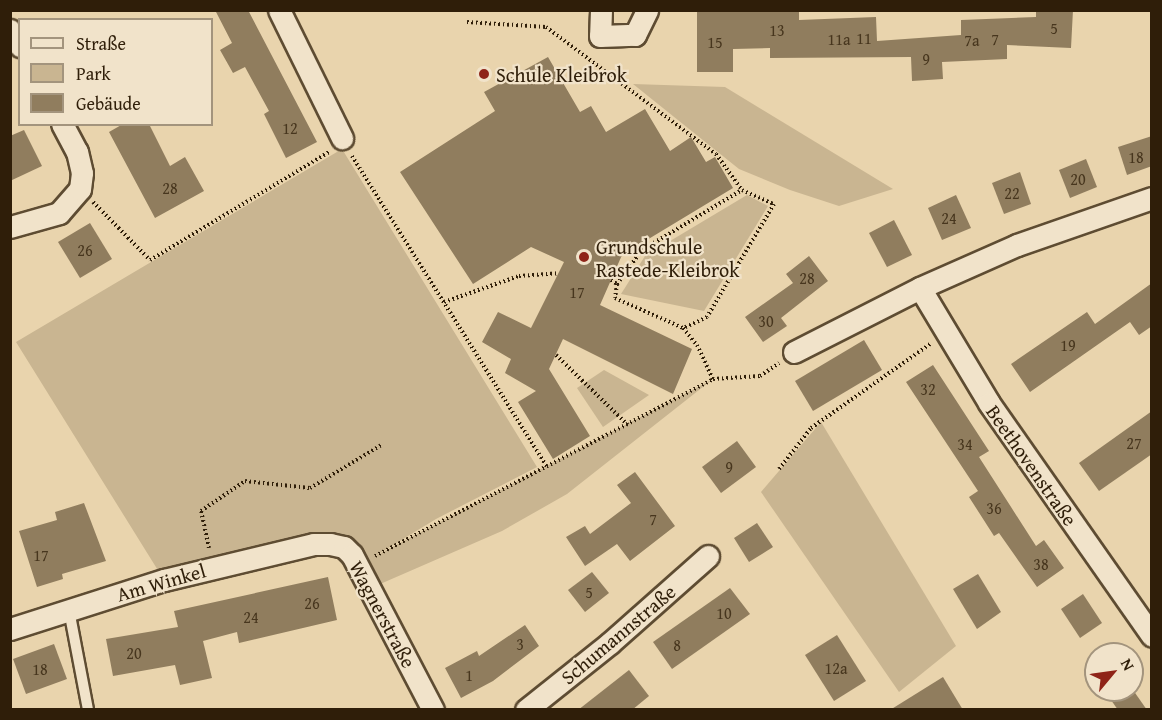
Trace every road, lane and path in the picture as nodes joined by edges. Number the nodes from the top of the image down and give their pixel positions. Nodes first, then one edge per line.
1 (279, 10) edge
2 (601, 10) edge
3 (647, 10) edge
4 (467, 22) dead end
5 (10, 30) edge
6 (18, 43) edge
7 (63, 126) edge
8 (343, 140) junction
9 (80, 189) junction
10 (742, 190) junction
11 (1152, 198) edge
12 (10, 227) edge
13 (558, 273) dead end
14 (611, 280) dead end
15 (617, 284) junction
16 (920, 288) junction
17 (444, 302) junction
18 (683, 328) junction
19 (944, 334) junction
20 (794, 352) joint
21 (556, 355) dead end
22 (713, 379) junction
23 (628, 425) junction
24 (383, 444) dead end
25 (548, 468) junction
26 (779, 470) dead end
27 (314, 544) joint
28 (708, 556) dead end
29 (358, 565) junction
30 (213, 568) junction
31 (69, 610) junction
32 (10, 629) edge
33 (1152, 636) edge
34 (88, 710) edge
35 (433, 710) edge
36 (526, 710) edge

1 - 8 street
2 - 3 street
4 - 10 path
5 - 6 street
7 - 9 street
8 - 9 path
8 - 17 path
9 - 12 street
10 - 15 path
10 - 18 path
11 - 16 street
13 - 17 path
14 - 15 path
15 - 18 path
16 - 19 street, Beethovenstraße
16 - 20 street
17 - 25 path
18 - 22 path
19 - 26 path
19 - 33 street, Beethovenstraße
20 - 22 path
21 - 23 path
22 - 23 path
23 - 25 path
24 - 30 path
25 - 29 path
27 - 29 street, Wagnerstraße
27 - 30 street, Am Winkel
28 - 36 street, Schumannstraße
29 - 35 street, Wagnerstraße
30 - 31 street, Am Winkel
31 - 32 street, Am Winkel
31 - 34 lane

